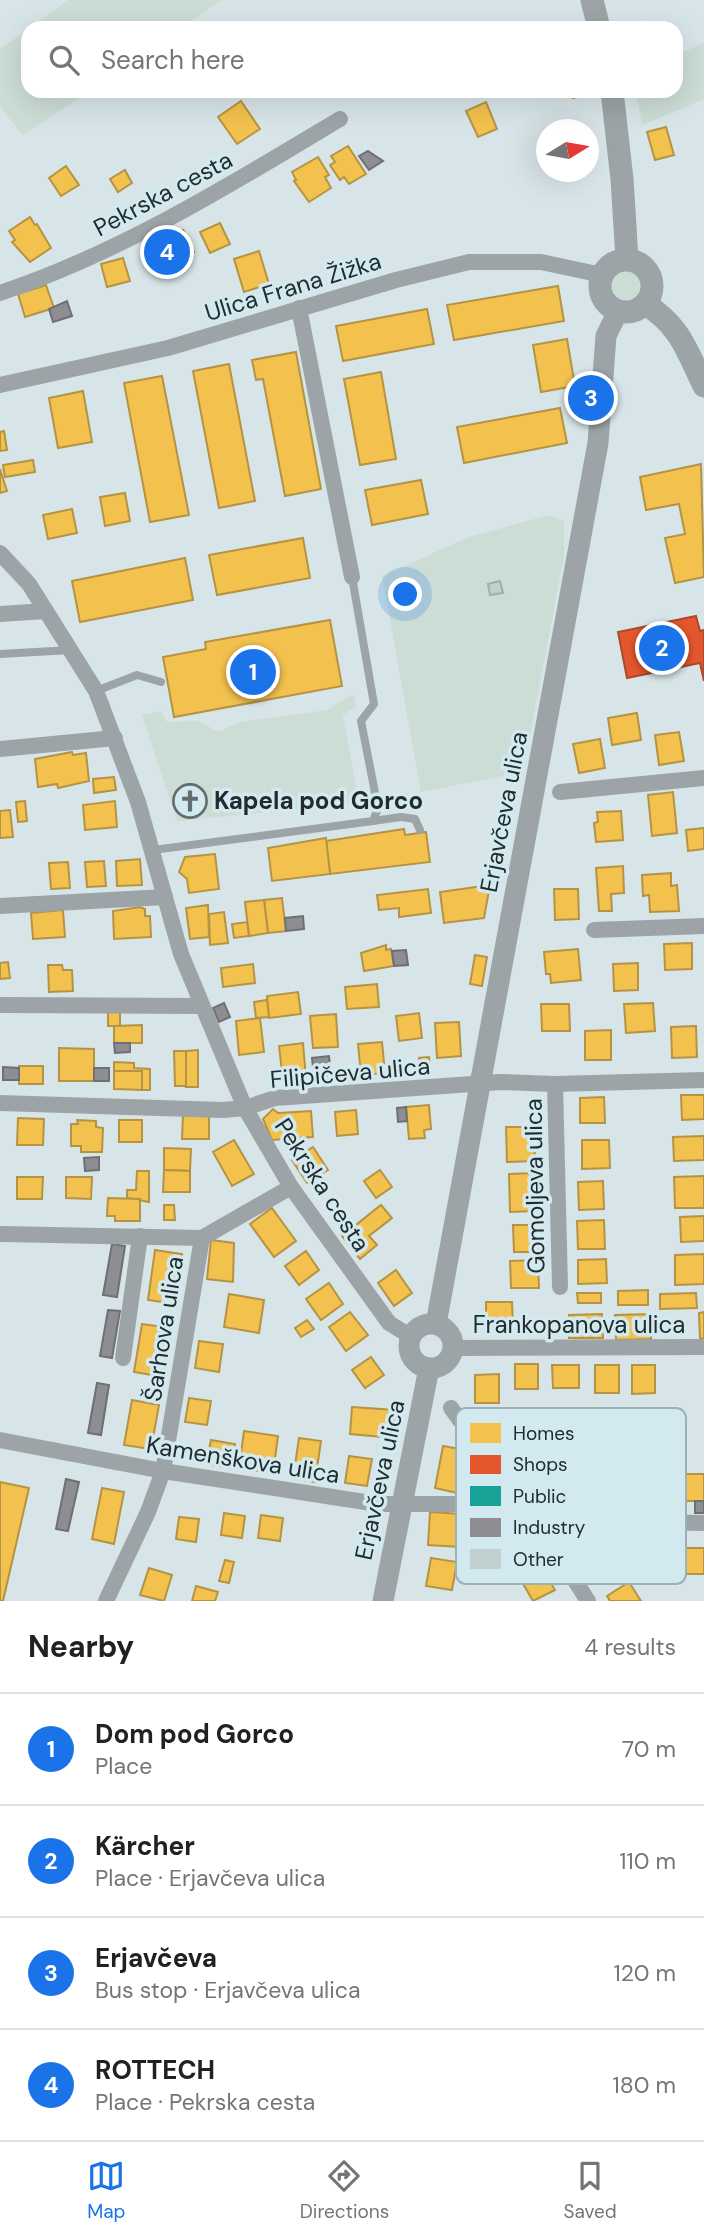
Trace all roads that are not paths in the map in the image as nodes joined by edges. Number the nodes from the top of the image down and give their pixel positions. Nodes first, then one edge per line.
1 (592, 0) edge
2 (596, 21) edge
3 (612, 98) edge
4 (340, 119) dead end
5 (627, 259) junction
6 (602, 275) junction
7 (0, 293) edge
8 (645, 304) junction
9 (299, 308) junction
10 (618, 311) junction
11 (0, 385) edge
12 (704, 386) edge
13 (0, 553) edge
14 (352, 577) joint
15 (46, 611) junction
16 (0, 614) edge
17 (71, 650) junction
18 (0, 654) edge
19 (161, 681) dead end
20 (96, 691) junction
21 (116, 738) junction
22 (0, 749) edge
23 (704, 778) edge
24 (560, 792) dead end
25 (373, 821) junction
26 (420, 830) dead end
27 (153, 850) junction
28 (165, 897) junction
29 (0, 906) edge
30 (704, 926) edge
31 (594, 930) dead end
32 (0, 1005) edge
33 (201, 1006) junction
34 (704, 1080) edge
35 (555, 1084) junction
36 (480, 1086) junction
37 (0, 1102) edge
38 (245, 1108) junction
39 (291, 1187) junction
40 (0, 1234) edge
41 (140, 1236) junction
42 (202, 1238) junction
43 (560, 1287) dead end
44 (436, 1324) junction
45 (410, 1336) junction
46 (704, 1347) edge
47 (453, 1348) junction
48 (122, 1358) dead end
49 (429, 1368) junction
50 (452, 1408) dead end
51 (456, 1413) edge
52 (0, 1440) edge
53 (163, 1471) junction
54 (401, 1502) junction
55 (456, 1503) edge
56 (686, 1523) edge
57 (704, 1523) edge
58 (577, 1584) edge
59 (109, 1600) edge
60 (383, 1601) edge
61 (588, 1601) edge

1 - 2 main road
3 - 5 main road
4 - 7 street, Pekrska cesta
5 - 6 main road
5 - 8 main road
6 - 9 street, Ulica Frana Žižka
6 - 10 main road
8 - 10 main road
8 - 12 main road
9 - 11 street, Ulica Frana Žižka
9 - 14 street
10 - 36 street, Erjavčeva ulica
13 - 15 street, Pekrska cesta
14 - 25 lane
15 - 16 street
15 - 17 street, Pekrska cesta
17 - 18 lane
17 - 20 street, Pekrska cesta
19 - 20 lane
20 - 21 street, Pekrska cesta
21 - 22 street
21 - 27 street, Pekrska cesta
23 - 24 street
25 - 26 lane
25 - 27 lane
27 - 28 street, Pekrska cesta
28 - 29 street
28 - 33 street, Pekrska cesta
30 - 31 street
32 - 33 street
33 - 38 street, Pekrska cesta
34 - 35 street, Filipičeva ulica
35 - 36 street, Filipičeva ulica
35 - 43 street, Gomoljeva ulica
36 - 38 street, Filipičeva ulica
36 - 44 street, Erjavčeva ulica
37 - 38 street, Filipičeva ulica
38 - 39 street, Pekrska cesta
39 - 42 street, Šarhova ulica
39 - 45 street, Pekrska cesta
40 - 41 street
41 - 42 street
41 - 48 street
42 - 53 street, Šarhova ulica
44 - 45 street
44 - 47 street
45 - 49 street
46 - 47 street, Frankopanova ulica
47 - 49 street
49 - 54 street, Erjavčeva ulica
50 - 51 street
52 - 53 street, Kamenškova ulica
53 - 54 street, Kamenškova ulica
53 - 59 street, Šarhova ulica
54 - 55 street, Kamenškova ulica
54 - 60 street, Erjavčeva ulica
56 - 57 street
58 - 61 street

